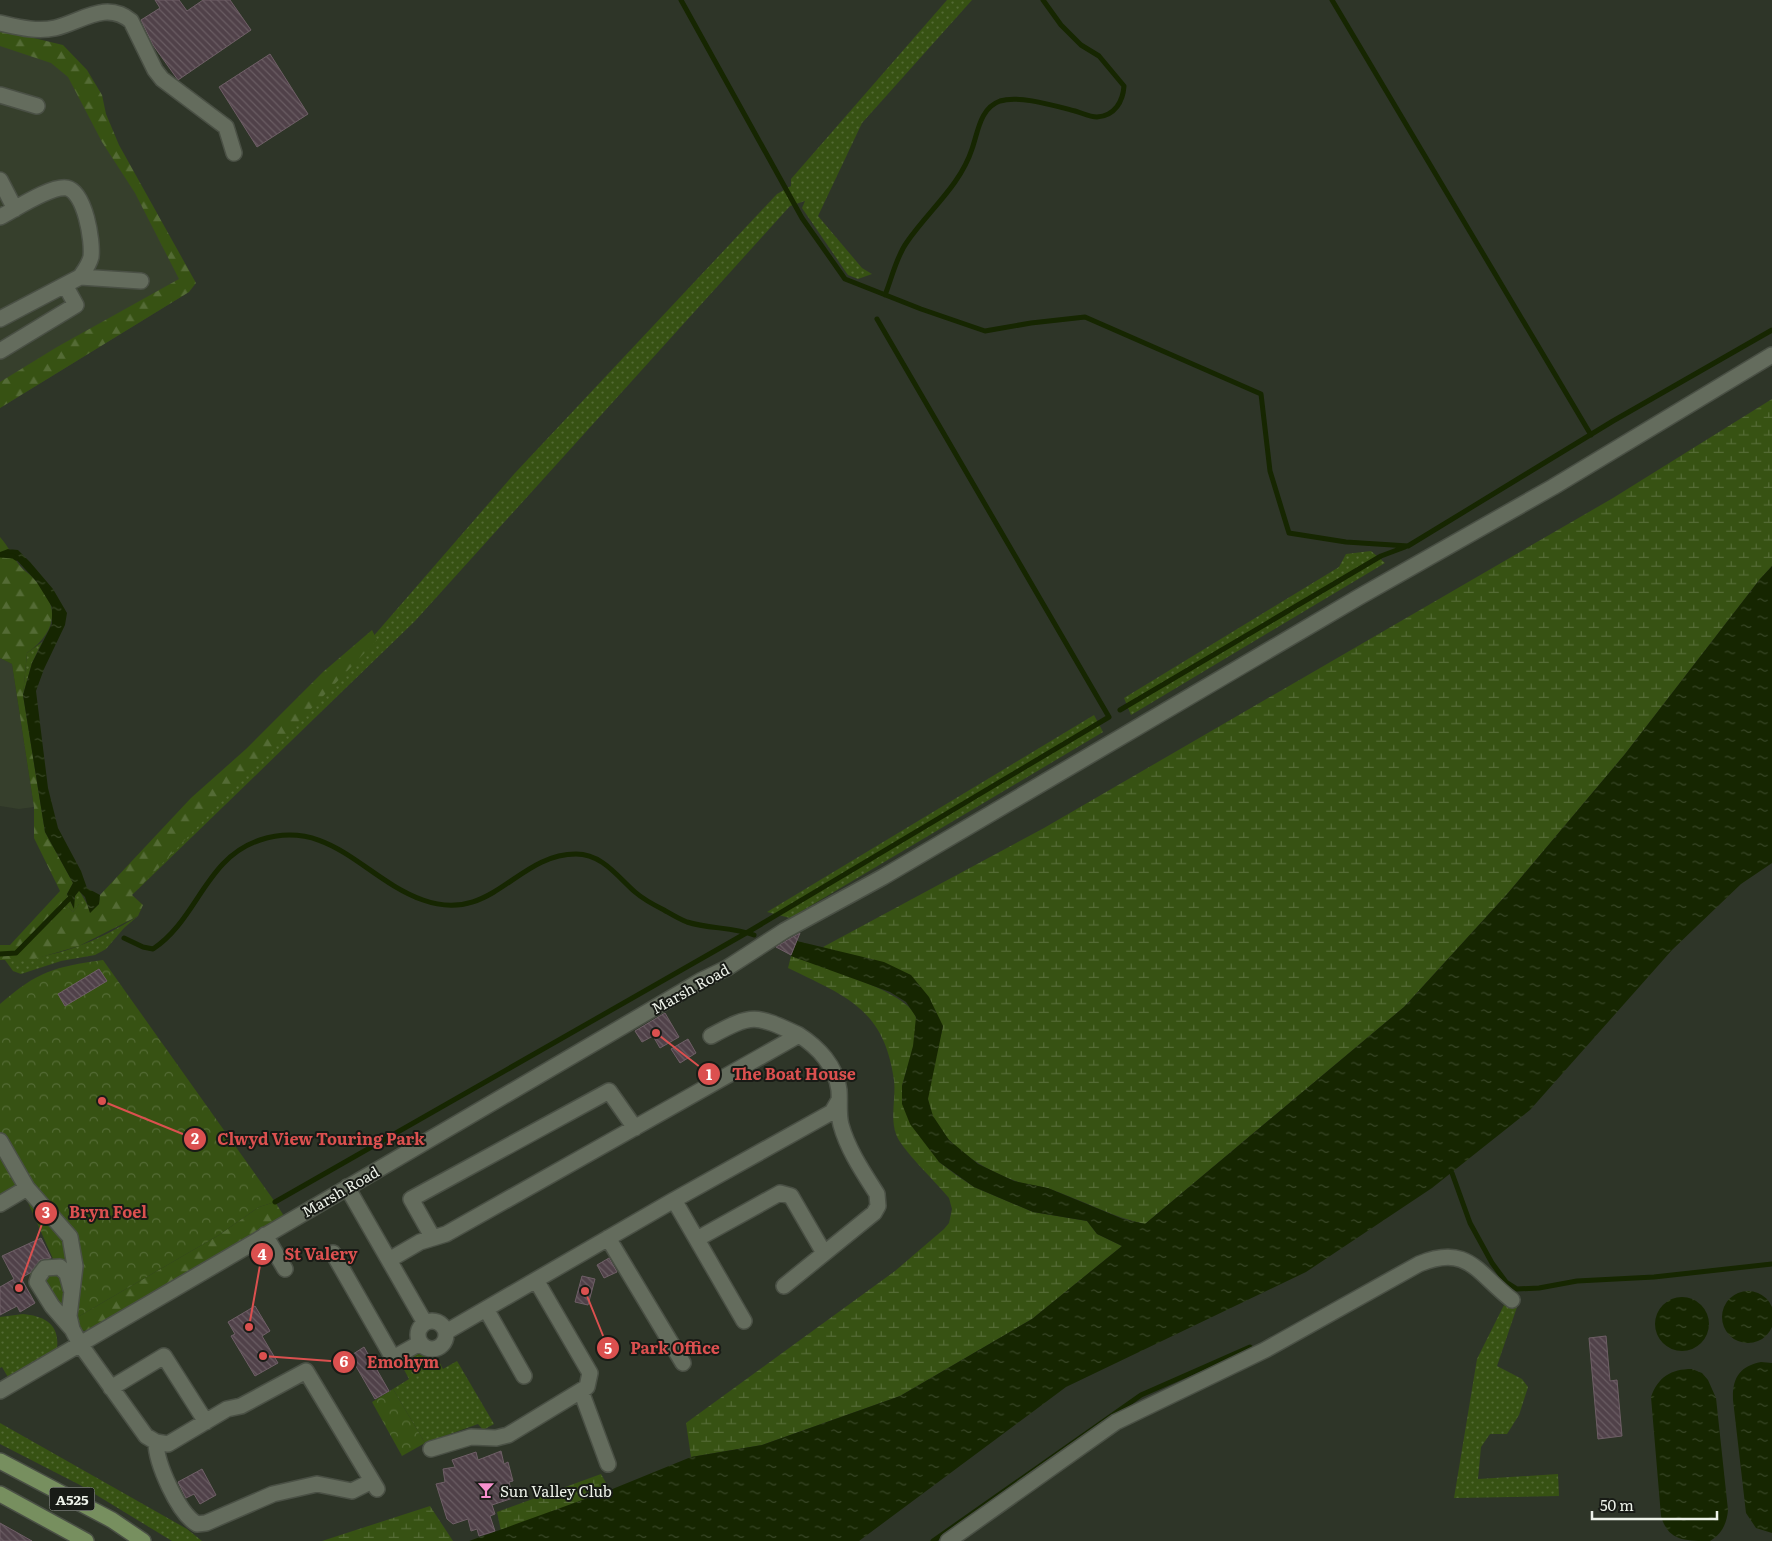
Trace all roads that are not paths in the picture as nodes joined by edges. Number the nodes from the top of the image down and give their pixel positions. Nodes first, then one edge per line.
1 (0, 23) edge
2 (0, 95) edge
3 (37, 106) dead end
4 (234, 153) dead end
5 (0, 180) edge
6 (15, 209) junction
7 (0, 217) edge
8 (80, 277) junction
9 (141, 282) dead end
10 (65, 284) junction
11 (0, 319) edge
12 (0, 351) edge
13 (1772, 355) edge
14 (799, 1035) junction
15 (711, 1036) dead end
16 (839, 1100) junction
17 (635, 1128) junction
18 (0, 1141) edge
19 (347, 1187) junction
20 (27, 1188) junction
21 (674, 1200) junction
22 (0, 1204) edge
23 (265, 1235) junction
24 (432, 1238) junction
25 (608, 1238) junction
26 (698, 1239) junction
27 (333, 1253) dead end
28 (824, 1253) junction
29 (389, 1260) junction
30 (285, 1269) dead end
31 (536, 1280) junction
32 (784, 1286) dead end
33 (71, 1291) junction
34 (1512, 1300) dead end
35 (486, 1309) junction
36 (744, 1321) dead end
37 (425, 1323) junction
38 (72, 1329) junction
39 (446, 1332) junction
40 (420, 1342) junction
41 (80, 1344) junction
42 (684, 1363) dead end
43 (524, 1376) dead end
44 (111, 1388) junction
45 (581, 1390) junction
46 (0, 1391) edge
47 (206, 1422) junction
48 (156, 1442) junction
49 (431, 1449) dead end
50 (0, 1461) edge
51 (608, 1464) dead end
52 (0, 1494) edge
53 (86, 1541) edge
54 (143, 1541) edge
55 (948, 1541) edge

1 - 4 street
2 - 3 street
5 - 6 street
6 - 7 street
6 - 8 street
8 - 9 street
8 - 10 street
10 - 11 street
10 - 12 street
13 - 19 street, Marsh Road
14 - 15 street
14 - 16 street
14 - 17 street
16 - 21 street
16 - 28 street
17 - 24 street
17 - 24 street
18 - 20 street
19 - 23 street, Marsh Road
19 - 29 street
20 - 22 street
20 - 33 street
21 - 25 street
21 - 26 street
23 - 30 street
23 - 41 street, Marsh Road
24 - 29 street
25 - 31 street
25 - 42 street
26 - 28 street
26 - 36 street
27 - 40 street
28 - 32 street
29 - 37 street
31 - 35 street
31 - 45 street
33 - 38 street
33 - 38 street
34 - 55 street
35 - 39 street
35 - 43 street
37 - 39 street
37 - 40 street
38 - 41 street
39 - 40 street
41 - 44 street
41 - 46 street, Marsh Road
44 - 47 street
44 - 48 street
45 - 49 street
45 - 51 street
47 - 48 street
47 - 48 street
50 - 54 main road, A525
52 - 53 main road, A525

